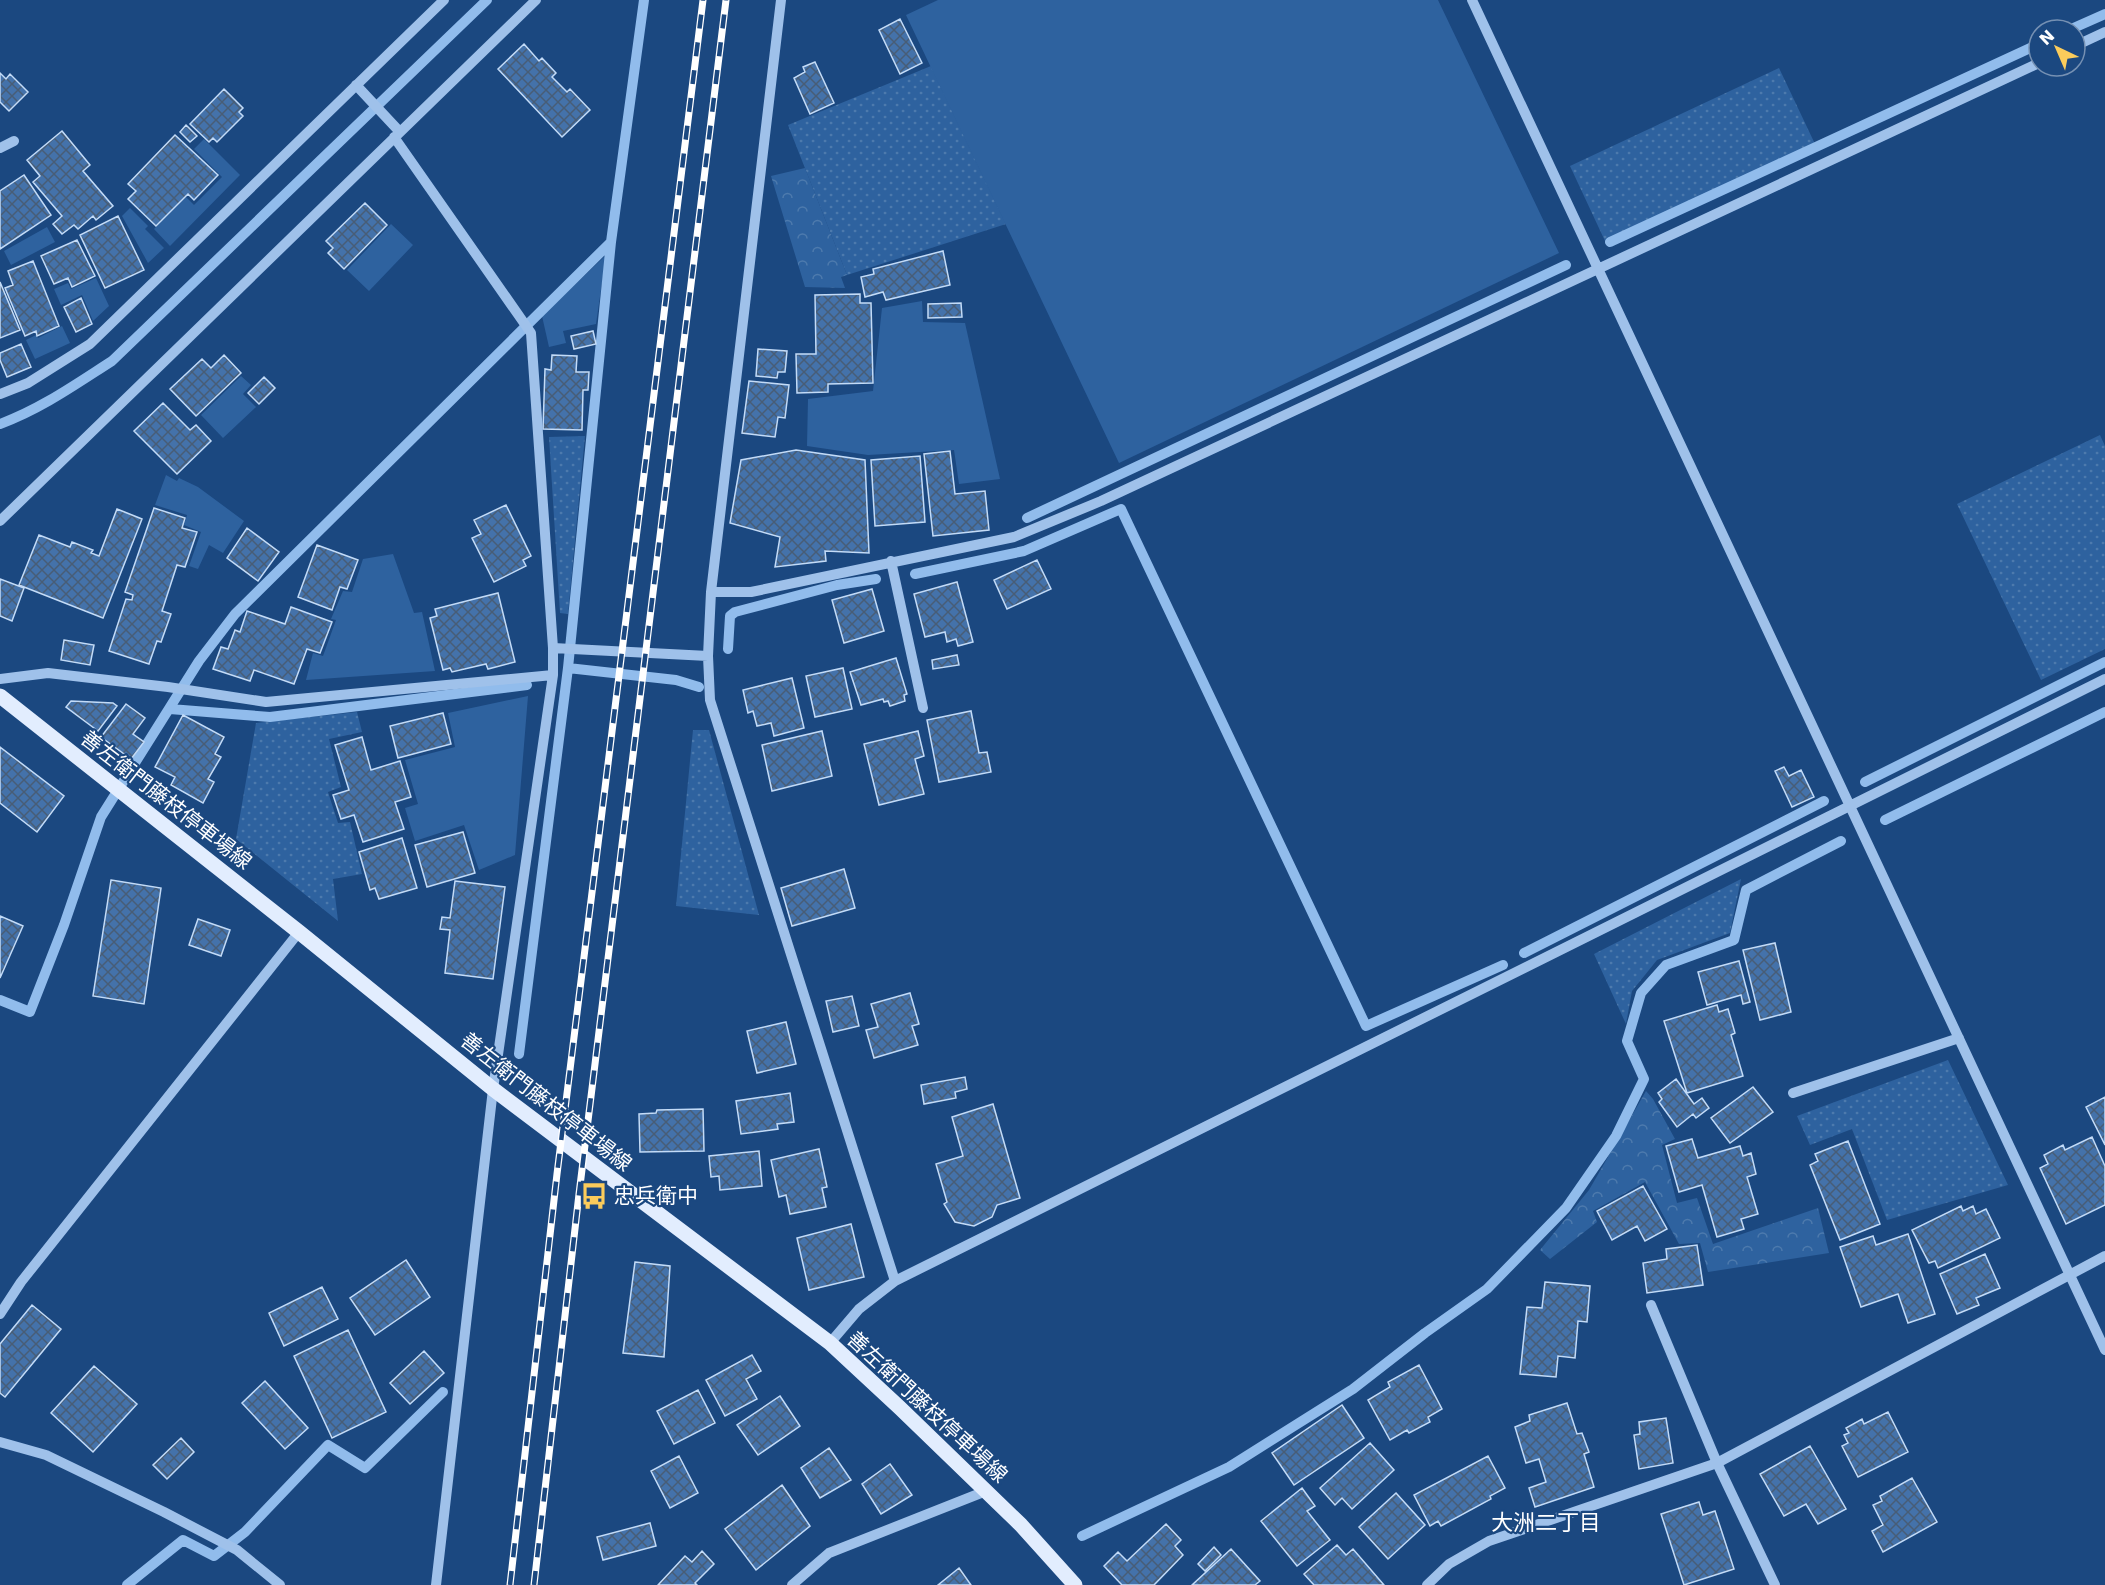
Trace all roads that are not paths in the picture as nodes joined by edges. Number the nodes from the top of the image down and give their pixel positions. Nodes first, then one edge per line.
1 (444, 0) edge
2 (536, 0) edge
3 (781, 0) edge
4 (1472, 0) edge
5 (2105, 32) edge
6 (2087, 40) edge
7 (2027, 69) edge
8 (359, 87) junction
9 (397, 134) junction
10 (14, 141) dead end
11 (0, 148) edge
12 (1598, 269) junction
13 (0, 394) edge
14 (0, 521) edge
15 (891, 561) junction
16 (711, 592) junction
17 (557, 647) junction
18 (708, 656) junction
19 (554, 675) junction
20 (0, 679) edge
21 (2105, 679) edge
22 (0, 696) edge
23 (923, 708) dead end
24 (1850, 805) junction
25 (299, 932) junction
26 (1959, 1038) junction
27 (493, 1089) junction
28 (1793, 1093) dead end
29 (2105, 1256) edge
30 (2070, 1274) junction
31 (895, 1281) junction
32 (1651, 1305) dead end
33 (0, 1314) edge
34 (830, 1343) junction
35 (2105, 1350) edge
36 (0, 1442) edge
37 (1717, 1463) junction
38 (986, 1491) junction
39 (280, 1585) edge
40 (436, 1585) edge
41 (792, 1585) edge
42 (1075, 1585) edge
43 (1427, 1585) edge
44 (1775, 1585) edge

1 - 8 street
2 - 9 street
3 - 16 street
4 - 12 street
5 - 6 street
7 - 12 street
8 - 9 street
8 - 13 street
9 - 14 street
9 - 17 street
10 - 11 street
12 - 15 street
12 - 24 street
15 - 16 street
15 - 23 street
16 - 18 street
17 - 18 street
17 - 19 street
18 - 31 street
19 - 20 street
19 - 27 street
21 - 24 street
22 - 25 main road, 善左衛門藤枝停車場線
24 - 26 street
24 - 31 street
25 - 27 main road, 善左衛門藤枝停車場線
25 - 33 street
26 - 28 street
26 - 30 street
27 - 34 main road, 善左衛門藤枝停車場線
27 - 40 street
29 - 30 street
30 - 35 street
30 - 37 street
31 - 34 street
32 - 37 street
34 - 38 main road, 善左衛門藤枝停車場線
36 - 39 street
37 - 43 street
37 - 44 street
38 - 41 street
38 - 42 main road, 善左衛門藤枝停車場線

